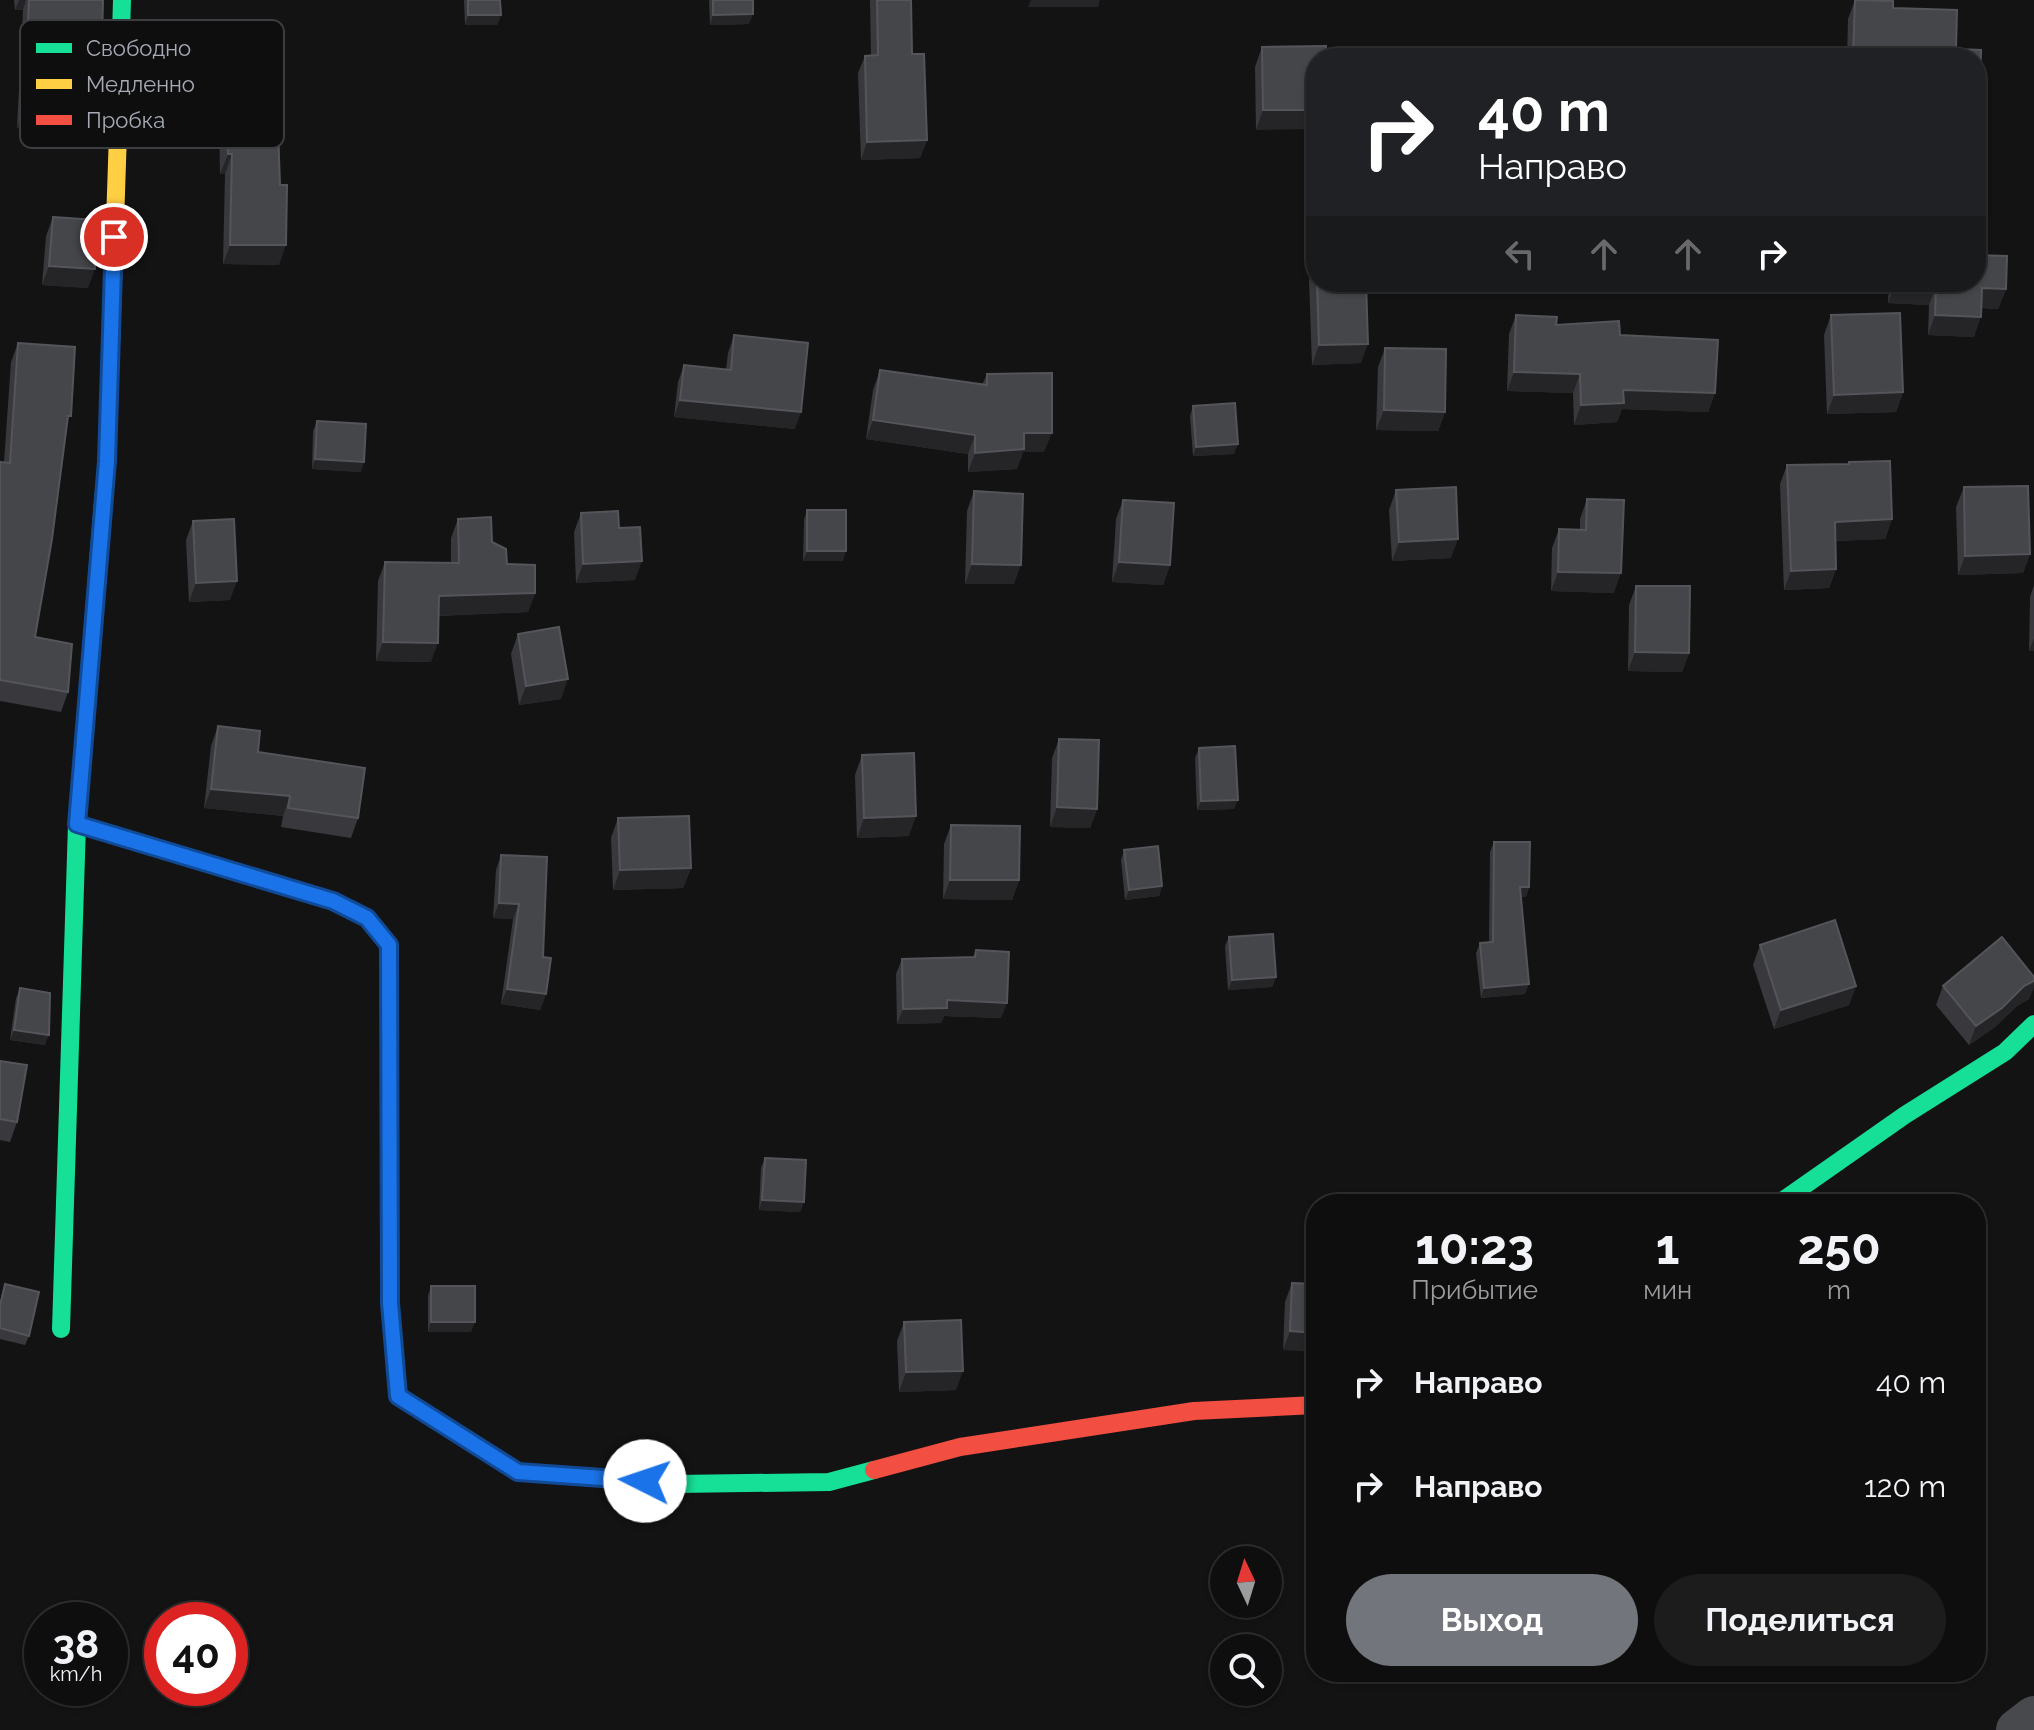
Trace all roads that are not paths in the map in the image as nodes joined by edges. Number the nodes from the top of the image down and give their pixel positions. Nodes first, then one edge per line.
1 (122, 0) edge
2 (121, 20) edge
3 (117, 148) edge
4 (77, 824) junction
5 (2034, 1024) edge
6 (1792, 1194) edge
7 (61, 1329) dead end
8 (1306, 1405) edge
9 (2034, 1717) edge
10 (2017, 1730) edge

1 - 2 street
3 - 4 street
4 - 7 street
4 - 8 street
5 - 6 street
9 - 10 street

